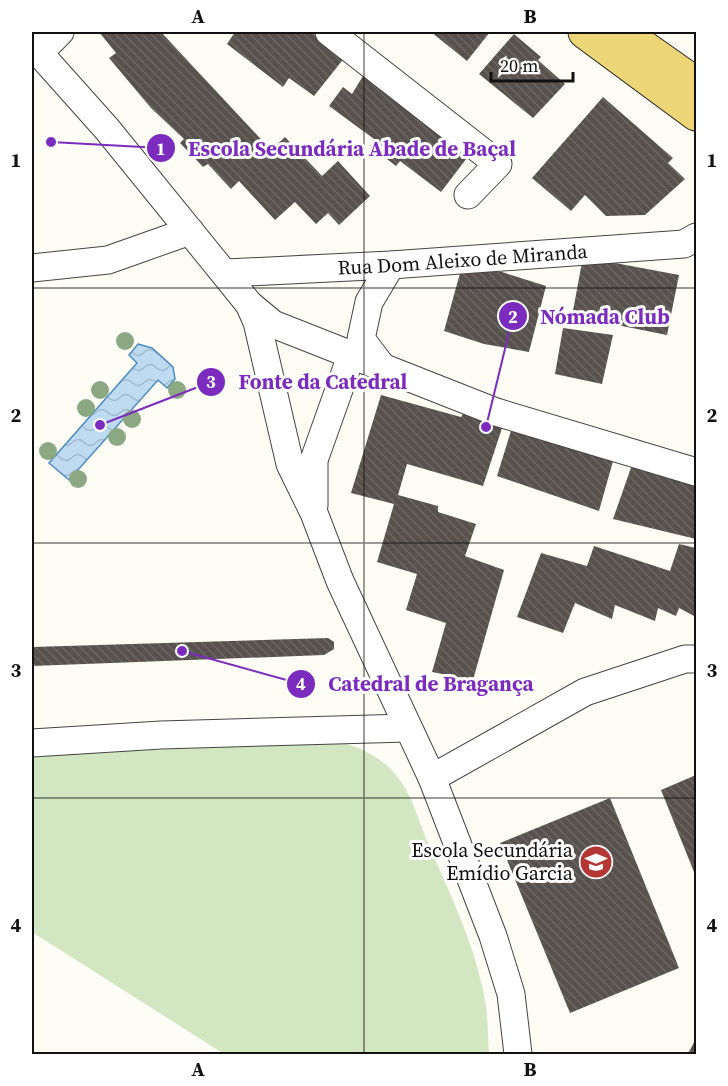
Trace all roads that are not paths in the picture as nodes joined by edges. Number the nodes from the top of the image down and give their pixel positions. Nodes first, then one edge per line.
1 (60, 32) edge
2 (329, 32) edge
3 (585, 32) edge
4 (622, 32) edge
5 (35, 49) edge
6 (696, 84) edge
7 (696, 114) edge
8 (468, 195) dead end
9 (190, 231) junction
10 (696, 237) edge
11 (391, 266) junction
12 (32, 268) edge
13 (226, 273) junction
14 (249, 304) junction
15 (351, 356) junction
16 (383, 368) junction
17 (696, 472) edge
18 (314, 513) junction
19 (696, 659) edge
20 (408, 728) junction
21 (32, 743) edge
22 (432, 778) junction
23 (518, 1054) edge

1 - 5 street
2 - 8 street
3 - 7 main road
4 - 6 main road
5 - 9 street
9 - 12 street
9 - 13 street
10 - 11 street, Rua Dom Aleixo de Miranda
11 - 13 street, Rua Dom Aleixo de Miranda
11 - 16 street
13 - 14 street
14 - 15 street
14 - 18 street
15 - 16 street
15 - 18 street
16 - 17 street
18 - 20 street
19 - 22 street
20 - 21 street
20 - 22 street
22 - 23 street

